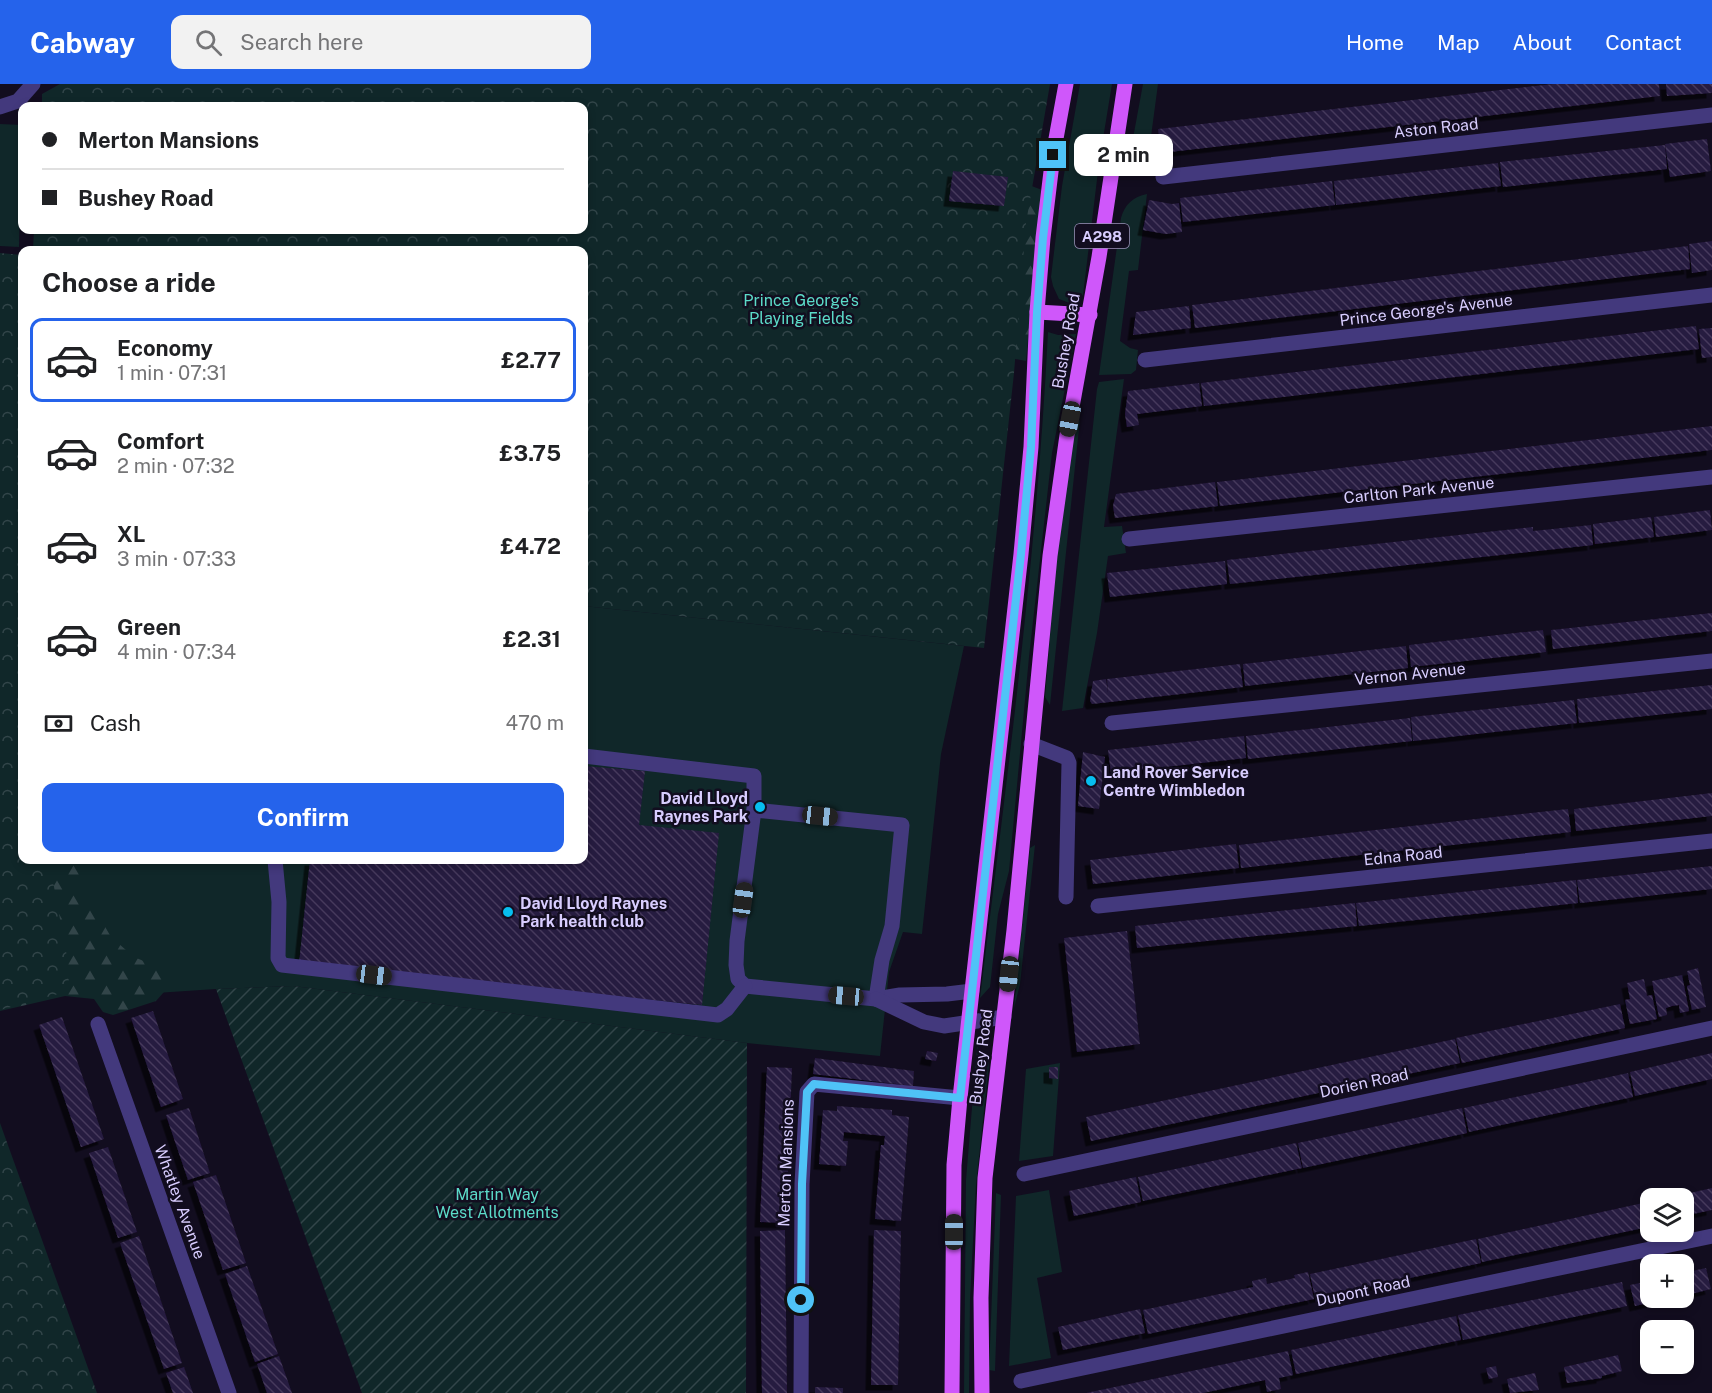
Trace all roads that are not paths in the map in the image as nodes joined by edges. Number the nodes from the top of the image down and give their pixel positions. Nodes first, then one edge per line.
1 (33, 84) edge
2 (1066, 84) edge
3 (1125, 84) edge
4 (0, 107) edge
5 (1712, 115) edge
6 (1163, 177) dead end
7 (1712, 295) edge
8 (1037, 312) junction
9 (1090, 315) junction
10 (1145, 360) dead end
11 (1712, 477) edge
12 (1129, 539) dead end
13 (1712, 661) edge
14 (1112, 723) dead end
15 (1031, 744) junction
16 (588, 756) edge
17 (754, 810) junction
18 (1712, 841) edge
19 (275, 864) edge
20 (1066, 897) dead end
21 (1098, 906) dead end
22 (745, 986) junction
23 (972, 991) junction
24 (876, 999) junction
25 (1004, 1017) junction
26 (969, 1022) junction
27 (98, 1024) dead end
28 (1712, 1028) edge
29 (960, 1098) junction
30 (1024, 1174) dead end
31 (1712, 1236) edge
32 (1021, 1381) dead end
33 (229, 1393) edge
34 (801, 1393) edge
35 (952, 1393) edge
36 (982, 1393) edge

1 - 4 street
2 - 8 main road, Bushey Road
3 - 9 main road, Bushey Road / A298
5 - 6 street, Aston Road
7 - 10 street, Prince George's Avenue
8 - 9 main road
8 - 23 main road, Bushey Road
9 - 15 main road, Bushey Road / A298
11 - 12 street, Carlton Park Avenue
13 - 14 street, Vernon Avenue
15 - 20 street
15 - 25 main road, Bushey Road / A298
16 - 17 street
17 - 22 street
17 - 24 street
18 - 21 street, Edna Road
19 - 22 street
22 - 24 street
23 - 24 street
23 - 26 main road, Bushey Road
24 - 26 street
25 - 26 street
25 - 36 main road, Bushey Road / A298
26 - 29 main road, Bushey Road
27 - 33 street, Whatley Avenue
28 - 30 street, Dorien Road
29 - 34 street, Merton Mansions
29 - 35 main road, Bushey Road
31 - 32 street, Dupont Road

